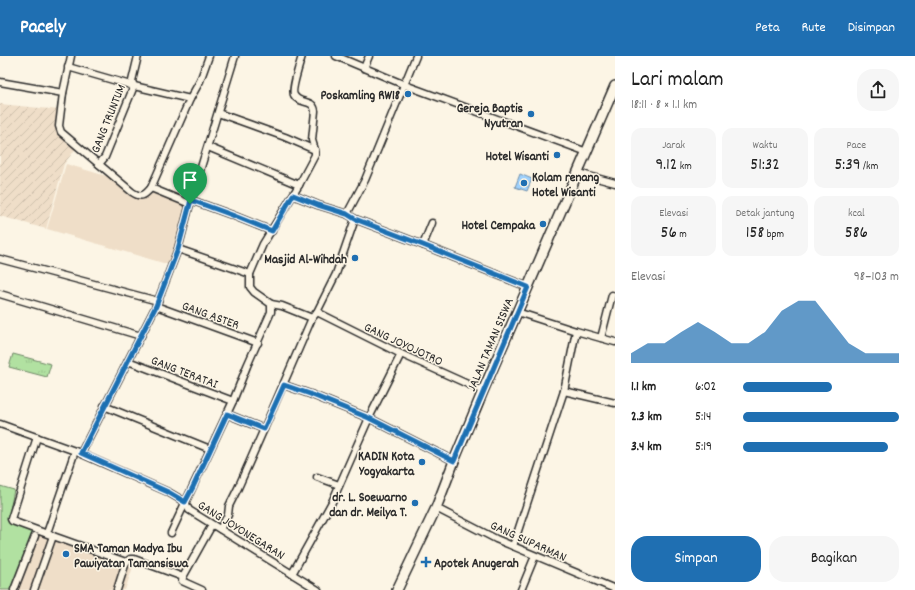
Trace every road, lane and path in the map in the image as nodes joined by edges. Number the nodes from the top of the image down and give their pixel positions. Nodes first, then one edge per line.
1 (70, 56) edge
2 (138, 56) edge
3 (209, 56) edge
4 (234, 56) edge
5 (302, 56) edge
6 (336, 56) edge
7 (369, 56) edge
8 (416, 56) edge
9 (68, 67) junction
10 (364, 68) junction
11 (0, 82) edge
12 (405, 85) junction
13 (134, 86) junction
14 (615, 86) edge
15 (63, 93) junction
16 (190, 99) junction
17 (218, 113) junction
18 (208, 147) junction
19 (315, 150) junction
20 (587, 152) junction
21 (99, 164) junction
22 (578, 173) junction
23 (615, 183) edge
24 (299, 185) junction
25 (151, 188) junction
26 (293, 195) junction
27 (190, 202) junction
28 (347, 214) junction
29 (355, 219) junction
30 (432, 223) dead end
31 (272, 231) junction
32 (423, 245) junction
33 (178, 249) junction
34 (0, 258) edge
35 (250, 274) junction
36 (528, 287) junction
37 (0, 294) edge
38 (612, 295) dead end
39 (157, 303) junction
40 (271, 304) junction
41 (317, 312) junction
42 (517, 312) junction
43 (312, 318) junction
44 (576, 332) junction
45 (141, 336) junction
46 (601, 338) junction
47 (615, 342) edge
48 (258, 343) junction
49 (401, 354) junction
50 (128, 360) junction
51 (284, 385) junction
52 (483, 391) junction
53 (564, 391) junction
54 (233, 401) junction
55 (615, 403) edge
56 (104, 406) junction
57 (227, 414) junction
58 (369, 418) junction
59 (0, 424) edge
60 (264, 429) junction
61 (37, 437) junction
62 (210, 449) junction
63 (78, 452) junction
64 (454, 461) junction
65 (317, 477) dead end
66 (339, 485) junction
67 (185, 502) junction
68 (436, 508) junction
69 (212, 524) junction
70 (220, 529) junction
71 (171, 533) dead end
72 (50, 535) junction
73 (35, 536) dead end
74 (513, 546) junction
75 (536, 556) junction
76 (126, 562) junction
77 (292, 574) junction
78 (183, 577) junction
79 (615, 589) edge
80 (14, 590) edge
81 (34, 590) edge
82 (117, 590) edge
83 (202, 590) edge
84 (318, 590) edge
85 (397, 590) edge
86 (521, 590) edge

1 - 9 street
2 - 13 street, GANG TRUNTUM
3 - 16 street
4 - 17 street
5 - 19 street
6 - 10 street
7 - 10 street
8 - 12 street
9 - 13 street
9 - 15 street
10 - 12 street
11 - 15 street
12 - 20 street
12 - 28 street
13 - 16 street
13 - 21 street, GANG TRUNTUM
14 - 20 main road, JALAN TAMAN SISWA
15 - 21 street
16 - 25 street
17 - 18 street
17 - 19 street
18 - 24 street
18 - 27 street
19 - 24 street
20 - 22 main road, JALAN TAMAN SISWA
21 - 25 street
22 - 23 street
22 - 36 main road, JALAN TAMAN SISWA
24 - 26 street
25 - 27 street
26 - 28 street
26 - 31 street
27 - 31 street
27 - 33 street
28 - 29 street
29 - 32 street
29 - 41 street
30 - 32 street
31 - 35 street
32 - 36 street
33 - 35 street
33 - 39 street
34 - 39 street, GANG ASTER
35 - 40 street
36 - 42 main road, JALAN TAMAN SISWA
37 - 45 street
38 - 46 street
39 - 45 street
39 - 48 street, GANG ASTER
40 - 43 street
40 - 48 street
41 - 43 street
41 - 49 street, GANG JOYOJOTRO
42 - 44 street
42 - 52 main road, JALAN TAMAN SISWA
43 - 51 street
44 - 46 street
44 - 53 street
45 - 50 street
46 - 47 street
48 - 54 street
49 - 52 street, GANG JOYOJOTRO
49 - 58 street
50 - 54 street, GANG TERATAI
50 - 56 street
51 - 58 street
51 - 60 street
52 - 64 main road, JALAN TAMAN SISWA
53 - 55 street
53 - 74 street
54 - 57 street
56 - 62 street
56 - 63 street
57 - 60 street
57 - 62 street
58 - 64 street
58 - 66 street
59 - 61 street, GANG JOYONEGARAN
60 - 70 street
61 - 63 street, GANG JOYONEGARAN
61 - 72 street
62 - 67 street
63 - 67 street, GANG JOYONEGARAN
63 - 72 street
64 - 68 main road, JALAN TAMAN SISWA
65 - 66 street
66 - 77 street
67 - 69 street, GANG JOYONEGARAN
67 - 71 street
68 - 74 street, GANG SUPARMAN
68 - 85 main road, JALAN TAMAN SISWA
69 - 70 street, GANG JOYONEGARAN
69 - 78 street
70 - 77 street, GANG JOYONEGARAN
72 - 76 street
72 - 81 street
73 - 80 street
74 - 75 street, GANG SUPARMAN
75 - 79 street, GANG SUPARMAN
75 - 86 street
76 - 78 street
76 - 82 street
77 - 84 street, GANG JOYONEGARAN
78 - 83 street

